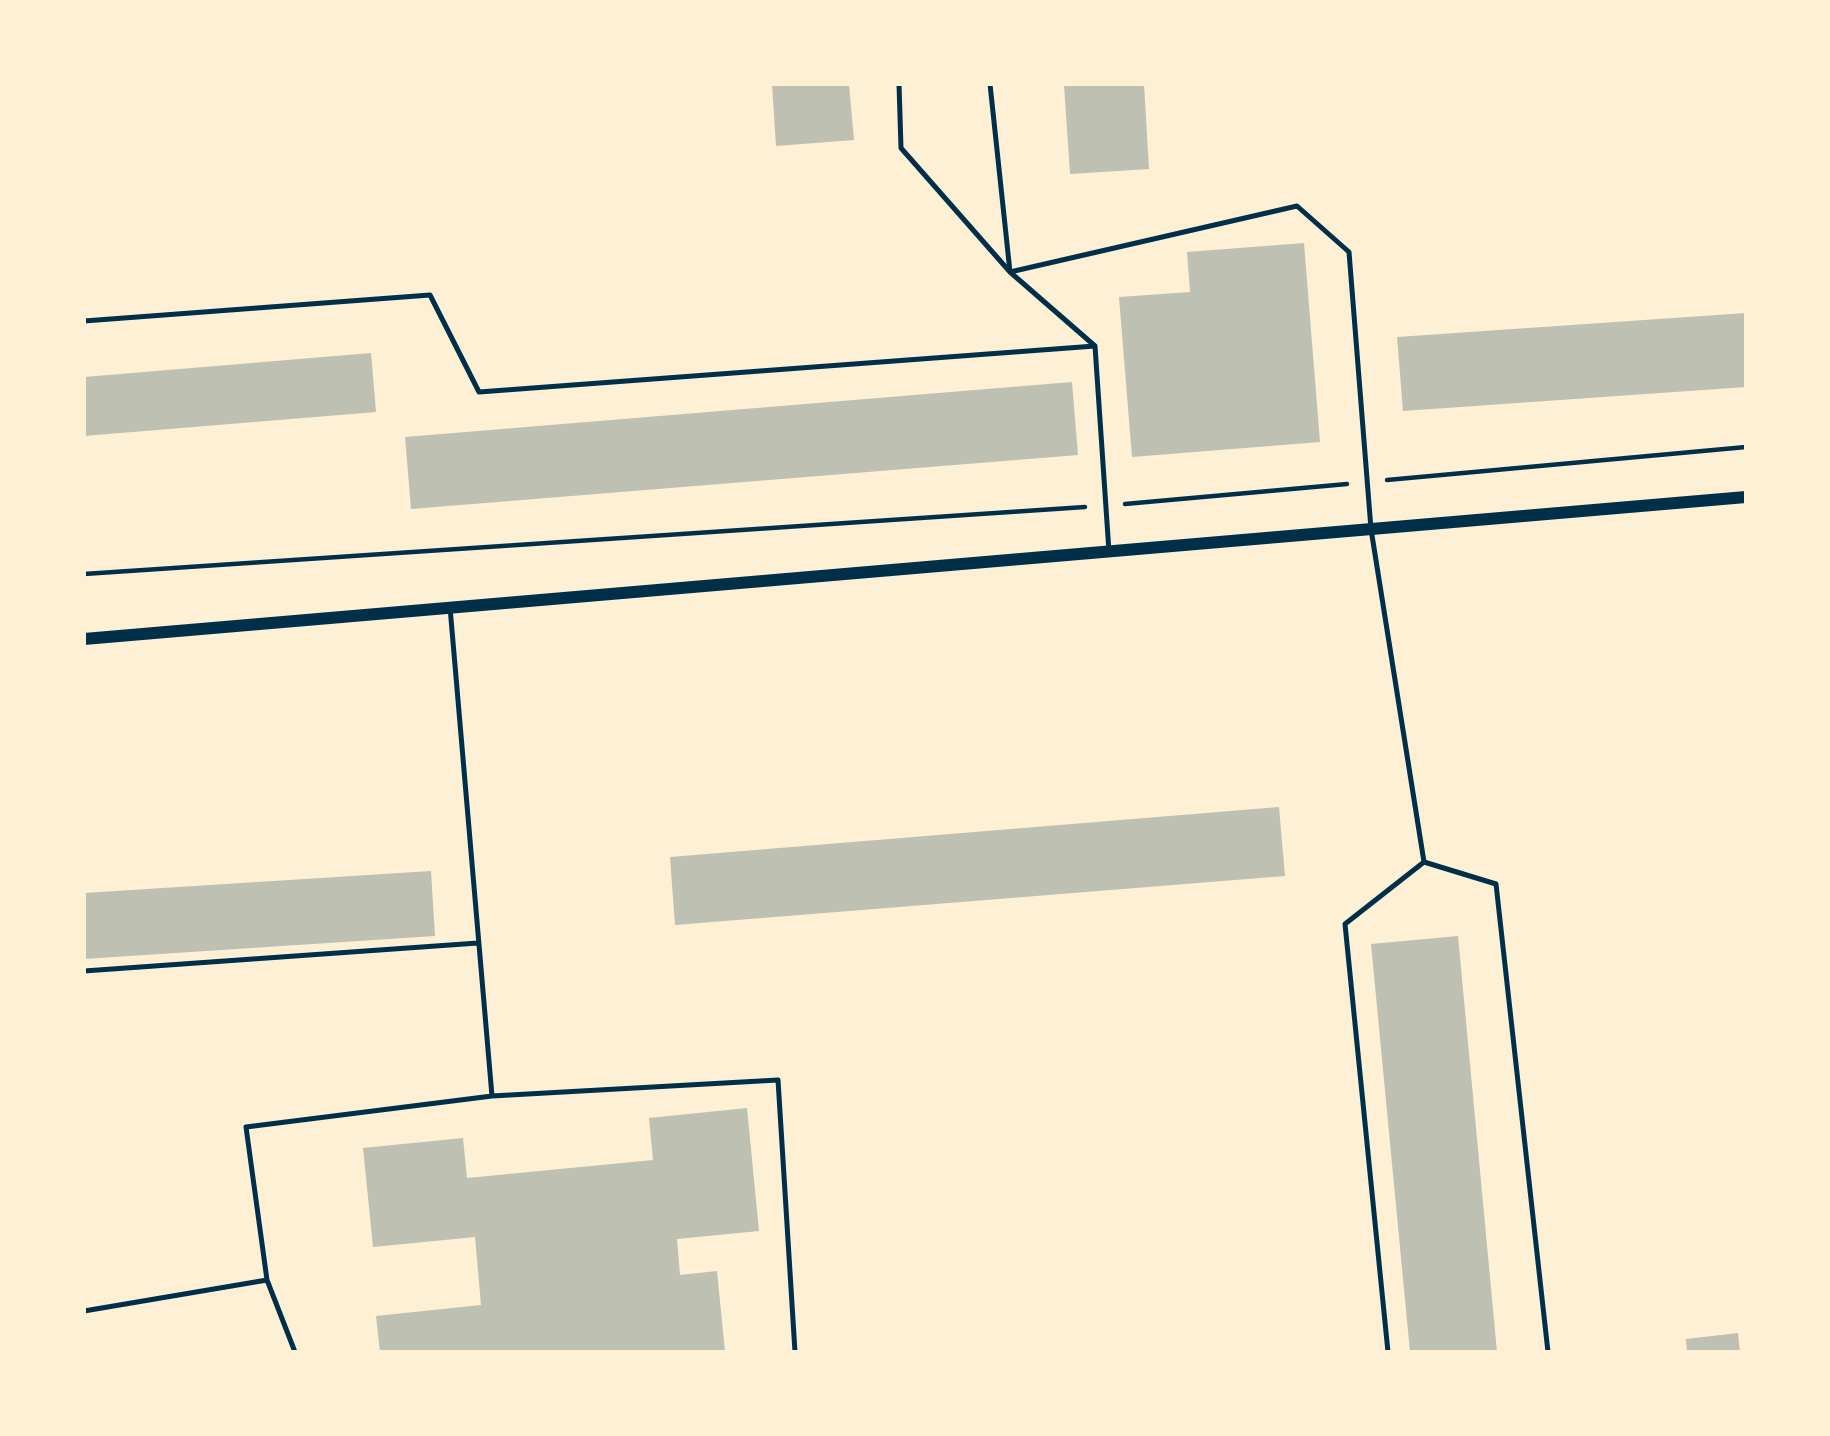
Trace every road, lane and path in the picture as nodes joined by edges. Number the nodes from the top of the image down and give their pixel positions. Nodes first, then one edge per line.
1 (900, 84) edge
2 (990, 84) edge
3 (1010, 272) junction
4 (84, 321) edge
5 (1095, 346) junction
6 (1746, 447) edge
7 (1368, 482) junction
8 (1746, 497) edge
9 (1106, 506) junction
10 (1371, 529) junction
11 (1109, 552) junction
12 (84, 574) edge
13 (450, 607) junction
14 (84, 639) edge
15 (1424, 862) junction
16 (478, 943) junction
17 (84, 971) edge
18 (492, 1096) junction
19 (267, 1280) junction
20 (84, 1311) edge
21 (295, 1352) edge
22 (795, 1352) edge
23 (1388, 1352) edge
24 (1548, 1352) edge

1 - 3 lane
2 - 3 lane
3 - 5 lane
3 - 7 lane
4 - 5 lane
5 - 9 lane
6 - 7 path
7 - 9 path
7 - 10 lane
8 - 10 street
9 - 11 lane
9 - 12 path
10 - 11 street
10 - 15 lane
11 - 13 street
13 - 14 street
13 - 16 lane
15 - 23 lane
15 - 24 lane
16 - 17 lane
16 - 18 lane
18 - 19 lane
18 - 22 lane
19 - 20 lane
19 - 21 lane

